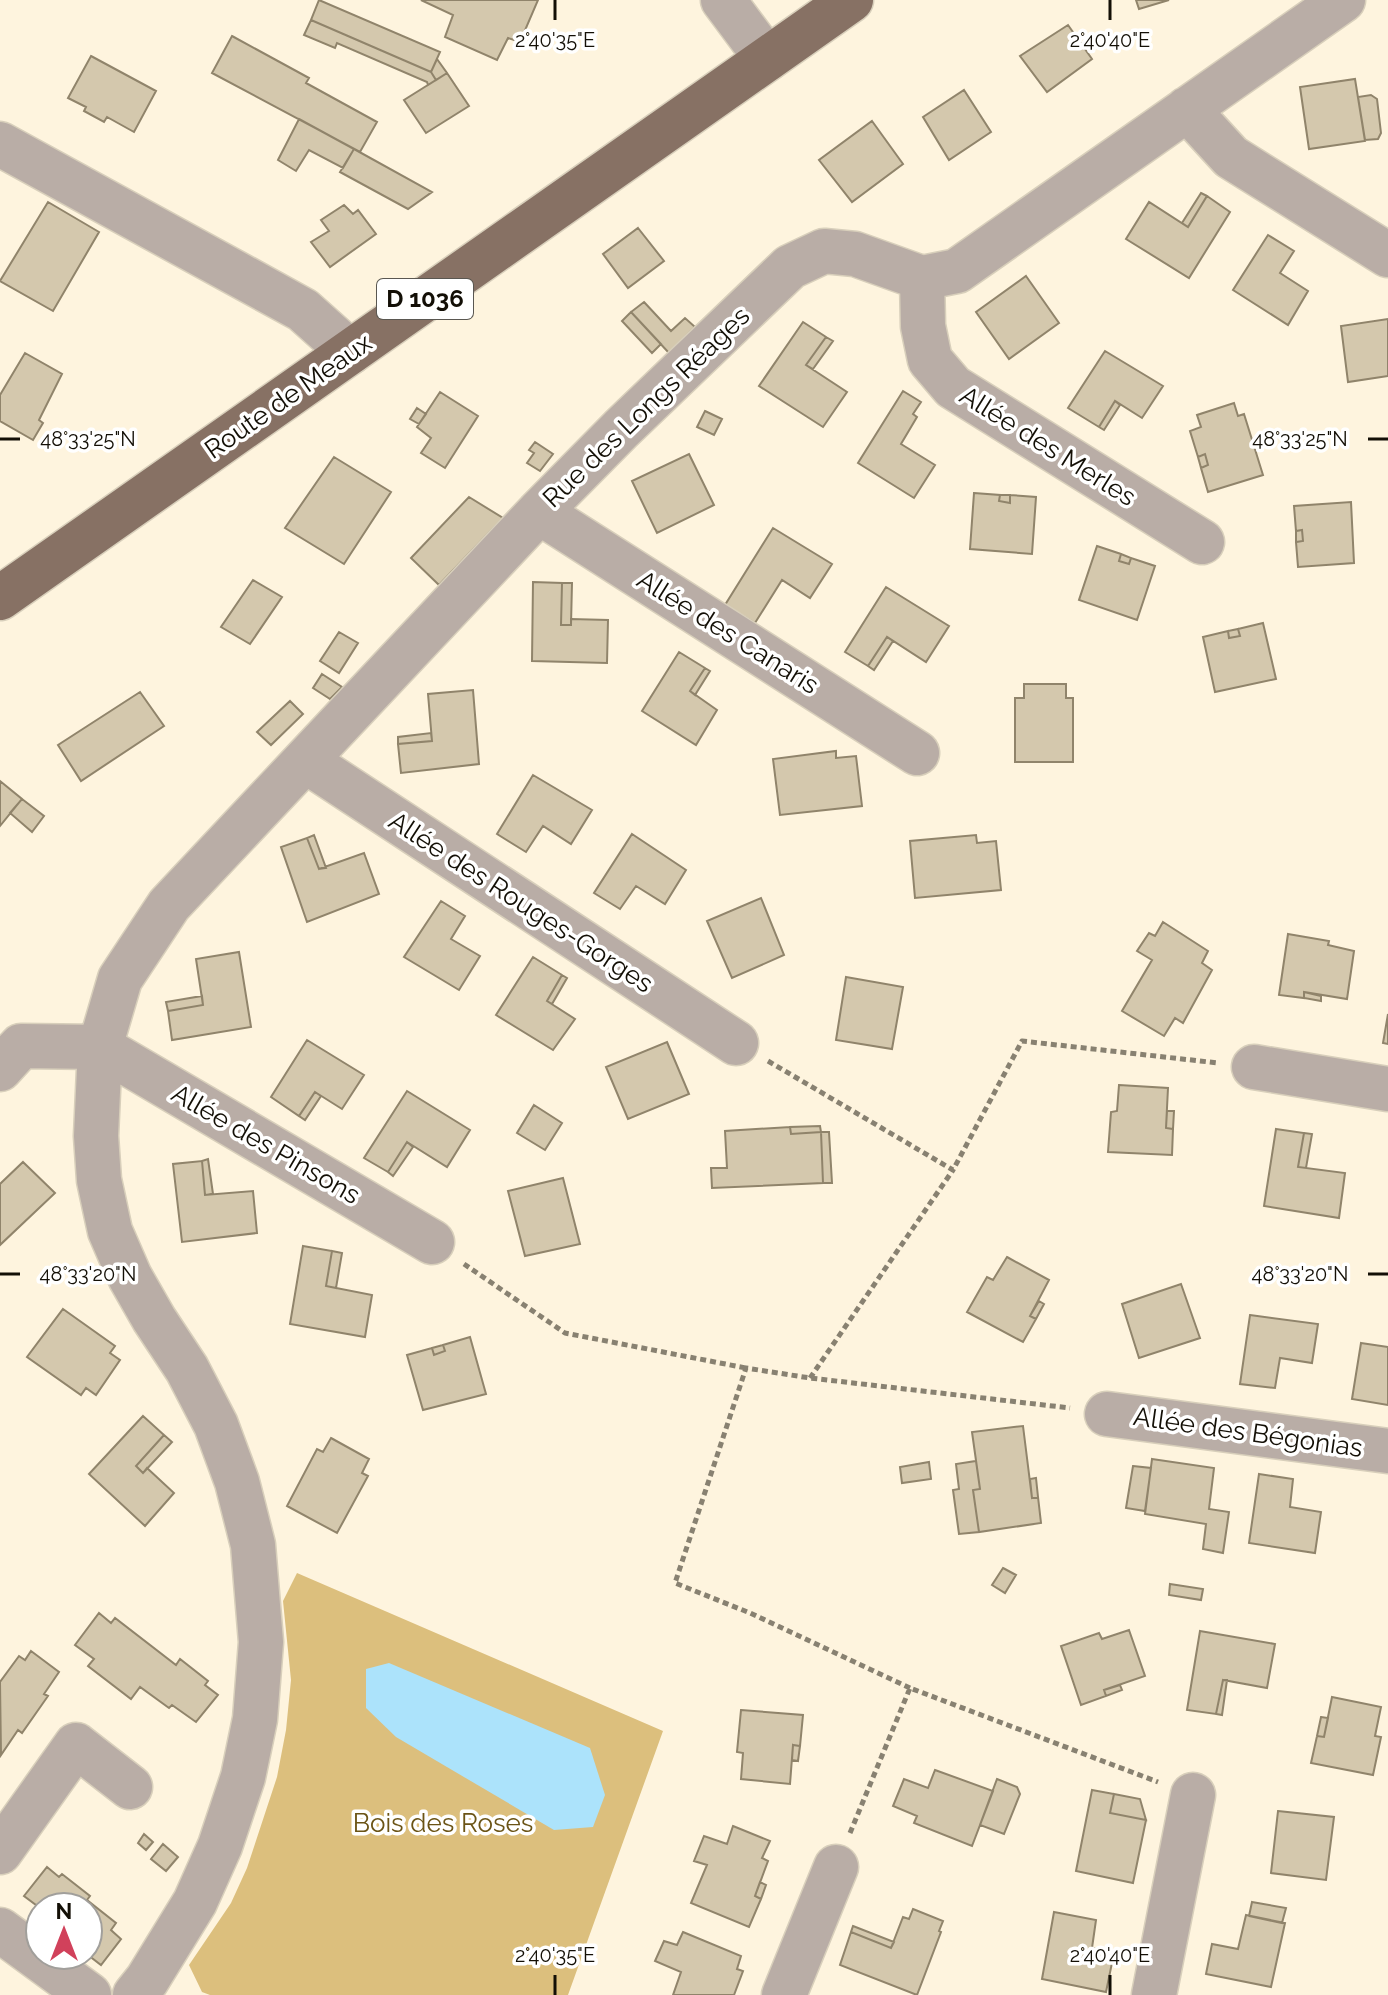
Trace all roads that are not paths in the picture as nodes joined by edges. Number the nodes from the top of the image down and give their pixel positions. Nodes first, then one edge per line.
1 (723, 0) edge
2 (851, 0) edge
3 (1343, 0) edge
4 (767, 59) junction
5 (1187, 109) junction
6 (0, 144) edge
7 (1388, 255) edge
8 (922, 278) junction
9 (350, 352) junction
10 (539, 512) junction
11 (1202, 542) dead end
12 (0, 598) edge
13 (917, 753) dead end
14 (306, 761) junction
15 (736, 1043) road end
16 (100, 1047) junction
17 (1254, 1067) road end
18 (0, 1069) edge
19 (1388, 1089) edge
20 (432, 1242) road end
21 (1107, 1414) road end
22 (1388, 1451) edge
23 (130, 1787) dead end
24 (1193, 1795) road end
25 (0, 1852) edge
26 (836, 1867) road end
27 (0, 1930) edge
28 (89, 1995) edge
29 (135, 1995) edge
30 (784, 1995) edge
31 (1154, 1995) edge

1 - 4 street
2 - 4 main road, Route de Meaux / D 1036
3 - 5 street
4 - 9 main road, Route de Meaux / D 1036
5 - 7 street
5 - 8 street
6 - 9 street
8 - 10 street, Rue des Longs Réages
8 - 11 street, Allée des Merles
9 - 12 main road, Route de Meaux / D 1036
10 - 13 street, Allée des Canaris
10 - 14 street, Rue des Longs Réages
14 - 15 street, Allée des Rouges-Gorges
14 - 16 street, Rue des Longs Réages
16 - 18 street
16 - 20 street, Allée des Pinsons
16 - 29 street, Rue des Longs Réages
17 - 19 street
21 - 22 street, Allée des Bégonias
23 - 25 street
24 - 31 street
26 - 30 street
27 - 28 street

